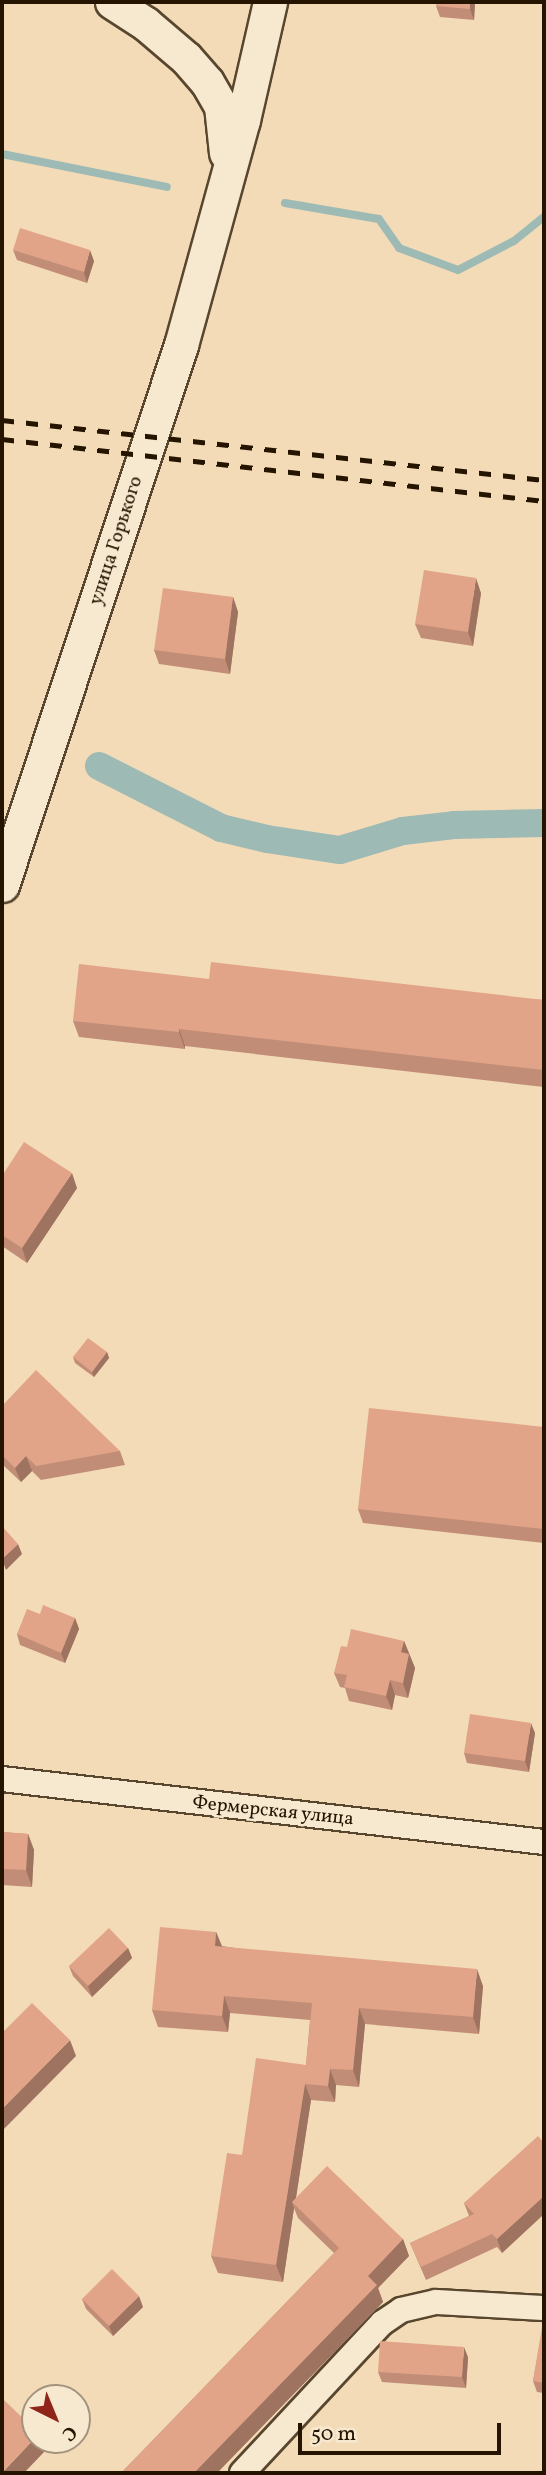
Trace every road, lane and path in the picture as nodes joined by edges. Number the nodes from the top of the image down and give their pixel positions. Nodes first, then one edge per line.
1 (112, 2) edge
2 (270, 2) edge
3 (224, 194) junction
4 (2, 885) edge
5 (2, 1779) edge
6 (544, 1842) edge
7 (544, 2308) edge
8 (242, 2473) edge

1 - 3 main road
2 - 3 main road
3 - 4 main road, улица Горького
5 - 6 street, Фермерская улица
7 - 8 street

